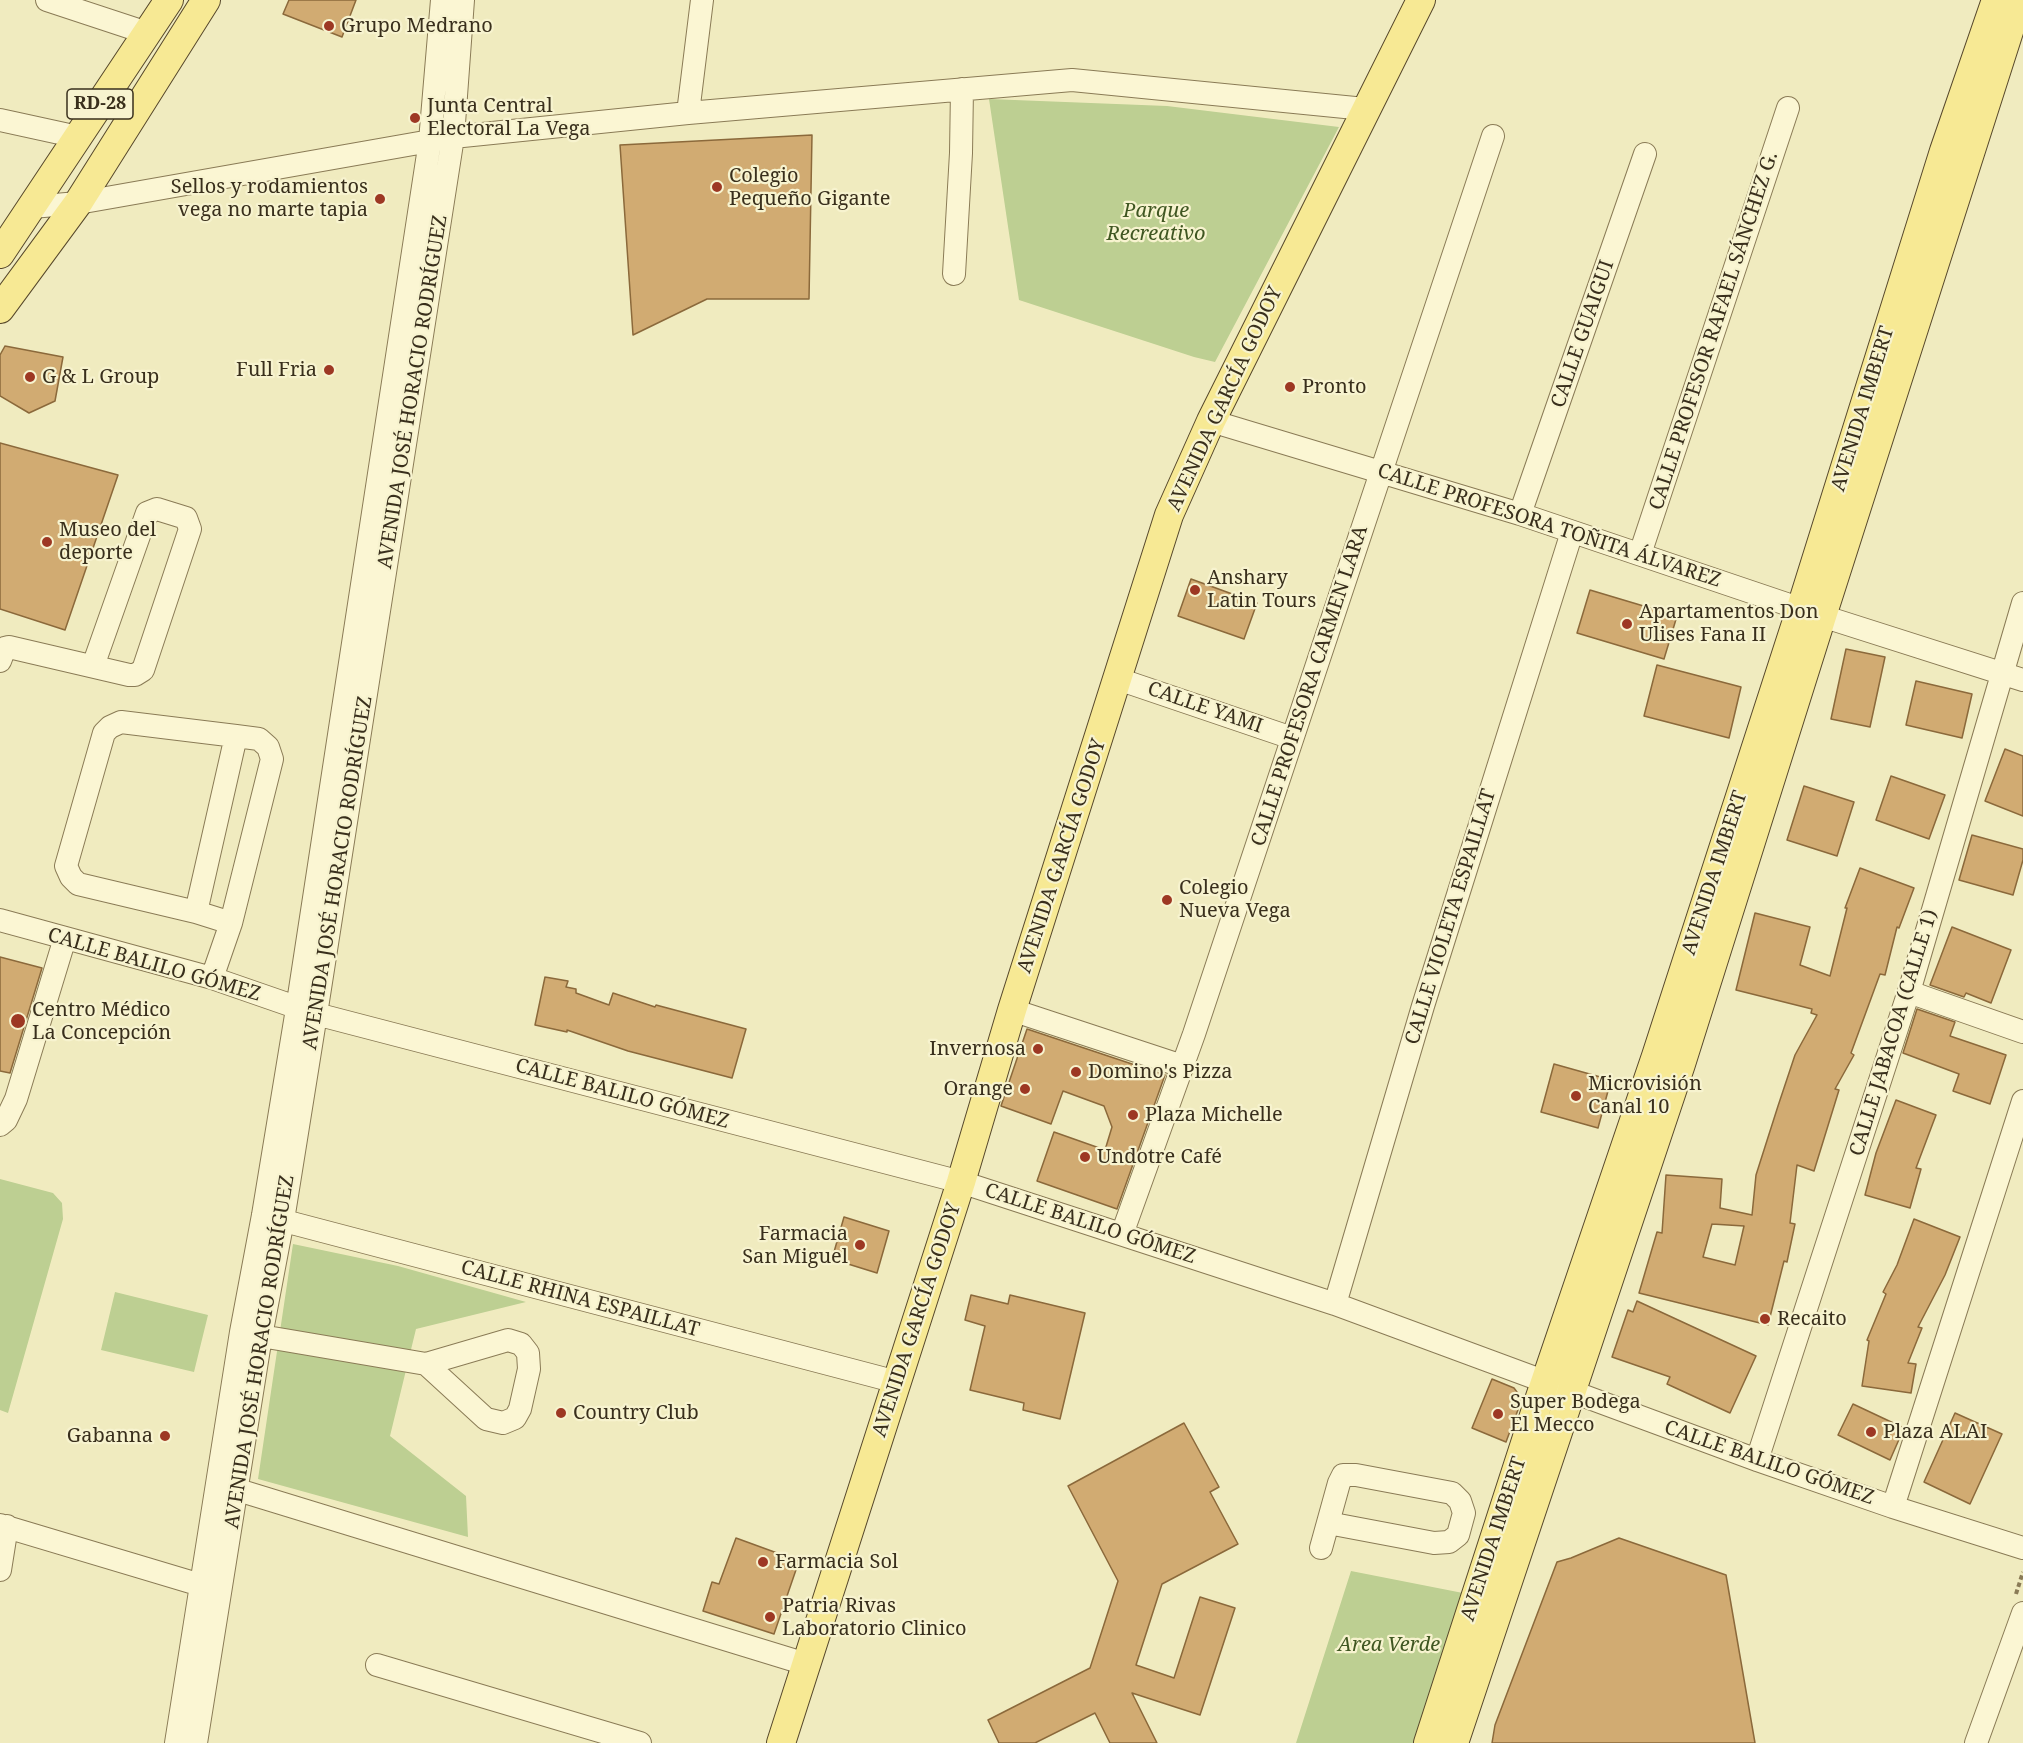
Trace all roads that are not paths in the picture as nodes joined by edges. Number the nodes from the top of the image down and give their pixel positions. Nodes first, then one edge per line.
1 (47, 0) edge
2 (169, 0) edge
3 (206, 0) edge
4 (442, 0) edge
5 (463, 0) edge
6 (702, 0) edge
7 (1421, 0) edge
8 (1996, 0) edge
9 (2019, 0) edge
10 (147, 33) junction
11 (962, 89) junction
12 (1788, 108) dead end
13 (1365, 110) junction
14 (1971, 111) junction
15 (688, 112) junction
16 (0, 120) edge
17 (1493, 136) dead end
18 (78, 137) junction
19 (453, 137) junction
20 (430, 141) junction
21 (1645, 154) dead end
22 (78, 203) junction
23 (32, 207) junction
24 (0, 256) edge
25 (28, 268) junction
26 (954, 274) dead end
27 (0, 309) edge
28 (1211, 421) junction
29 (1381, 472) junction
30 (1520, 514) junction
31 (1572, 532) junction
32 (1640, 554) junction
33 (2023, 603) edge
34 (1811, 612) junction
35 (0, 660) edge
36 (93, 666) junction
37 (2013, 676) edge
38 (1118, 679) junction
39 (236, 736) junction
40 (1292, 738) junction
41 (196, 912) junction
42 (0, 920) edge
43 (231, 922) junction
44 (64, 938) junction
45 (212, 978) junction
46 (1909, 993) junction
47 (1012, 1010) junction
48 (306, 1011) junction
49 (2023, 1032) edge
50 (1669, 1060) junction
51 (1182, 1066) junction
52 (8, 1097) edge
53 (2023, 1101) edge
54 (0, 1125) edge
55 (961, 1182) junction
56 (273, 1218) junction
57 (1122, 1234) junction
58 (1335, 1305) junction
59 (261, 1336) junction
60 (426, 1364) junction
61 (897, 1382) junction
62 (1545, 1382) junction
63 (1572, 1393) junction
64 (1757, 1460) junction
65 (238, 1490) junction
66 (1893, 1507) junction
67 (1328, 1523) junction
68 (3, 1526) edge
69 (1321, 1548) dead end
70 (2023, 1548) edge
71 (0, 1570) edge
72 (211, 1588) junction
73 (2023, 1613) edge
74 (806, 1664) junction
75 (377, 1665) dead end
76 (176, 1743) edge
77 (196, 1743) edge
78 (640, 1743) edge
79 (781, 1743) edge
80 (1428, 1743) edge
81 (1454, 1743) edge
82 (1976, 1743) edge

1 - 10 street
2 - 10 main road, RD-28
3 - 22 main road, RD-28
4 - 20 street, AVENIDA JOSÉ HORACIO RODRÍGUEZ
5 - 19 street, AVENIDA JOSÉ HORACIO RODRÍGUEZ
6 - 15 street
7 - 13 main road, AVENIDA GARCÍA GODOY
8 - 14 main road, AVENIDA IMBERT
9 - 14 main road, AVENIDA IMBERT
10 - 18 main road, RD-28
11 - 13 street
11 - 15 street
11 - 26 street
12 - 32 street, CALLE PROFESOR RAFAEL SÁNCHEZ G.
13 - 28 main road, AVENIDA GARCÍA GODOY
14 - 34 main road, AVENIDA IMBERT
15 - 19 street
16 - 18 street
17 - 29 street, CALLE PROFESORA CARMEN LARA
18 - 23 main road, RD-28
19 - 20 street
19 - 48 street, AVENIDA JOSÉ HORACIO RODRÍGUEZ
20 - 22 street
20 - 48 street, AVENIDA JOSÉ HORACIO RODRÍGUEZ
21 - 30 street, CALLE GUAIGUI
22 - 23 street
22 - 25 main road, RD-28
23 - 24 main road, RD-28
24 - 25 street
25 - 27 main road, RD-28
28 - 29 street, CALLE PROFESORA TOÑITA ÁLVAREZ
28 - 38 main road, AVENIDA GARCÍA GODOY
29 - 30 street, CALLE PROFESORA TOÑITA ÁLVAREZ
29 - 40 street, CALLE PROFESORA CARMEN LARA
30 - 31 street, CALLE PROFESORA TOÑITA ÁLVAREZ
31 - 32 street, CALLE PROFESORA TOÑITA ÁLVAREZ
31 - 58 street, CALLE VIOLETA ESPAILLAT
32 - 34 street, CALLE PROFESORA TOÑITA ÁLVAREZ
33 - 37 street, CALLE JABACOA (CALLE 1)
34 - 37 street, CALLE PROFESORA TOÑITA ÁLVAREZ
34 - 50 main road, AVENIDA IMBERT
35 - 36 street
36 - 36 street
37 - 46 street, CALLE JABACOA (CALLE 1)
38 - 40 street, CALLE YAMI
38 - 47 main road, AVENIDA GARCÍA GODOY
39 - 41 street
39 - 41 street
39 - 43 street
40 - 51 street, CALLE PROFESORA CARMEN LARA
41 - 43 street
42 - 44 street, CALLE BALILO GÓMEZ
43 - 45 street
44 - 45 street, CALLE BALILO GÓMEZ
44 - 52 street
45 - 48 street, CALLE BALILO GÓMEZ
46 - 49 street
46 - 64 street, CALLE JABACOA (CALLE 1)
47 - 51 street
47 - 55 main road, AVENIDA GARCÍA GODOY
48 - 55 street, CALLE BALILO GÓMEZ
48 - 56 street, AVENIDA JOSÉ HORACIO RODRÍGUEZ
50 - 62 main road, AVENIDA IMBERT
50 - 63 main road, AVENIDA IMBERT
51 - 57 street, CALLE PROFESORA CARMEN LARA
52 - 54 street
53 - 66 street
55 - 57 street, CALLE BALILO GÓMEZ
55 - 61 main road, AVENIDA GARCÍA GODOY
56 - 59 street, AVENIDA JOSÉ HORACIO RODRÍGUEZ
56 - 61 street, CALLE RHINA ESPAILLAT
56 - 72 street, AVENIDA JOSÉ HORACIO RODRÍGUEZ
57 - 58 street, CALLE BALILO GÓMEZ
58 - 62 street, CALLE BALILO GÓMEZ
59 - 60 street
59 - 65 street, AVENIDA JOSÉ HORACIO RODRÍGUEZ
60 - 60 street
61 - 74 main road, AVENIDA GARCÍA GODOY
62 - 63 street, CALLE BALILO GÓMEZ
62 - 80 main road, AVENIDA IMBERT
63 - 64 street, CALLE BALILO GÓMEZ
63 - 81 main road, AVENIDA IMBERT
64 - 66 street, CALLE BALILO GÓMEZ
65 - 72 street, AVENIDA JOSÉ HORACIO RODRÍGUEZ
65 - 74 street
66 - 70 street, CALLE BALILO GÓMEZ
67 - 67 street
67 - 69 street
68 - 71 street
68 - 72 street
72 - 76 street, AVENIDA JOSÉ HORACIO RODRÍGUEZ
72 - 77 street, AVENIDA JOSÉ HORACIO RODRÍGUEZ
73 - 82 street
74 - 79 main road, AVENIDA GARCÍA GODOY
75 - 78 street

